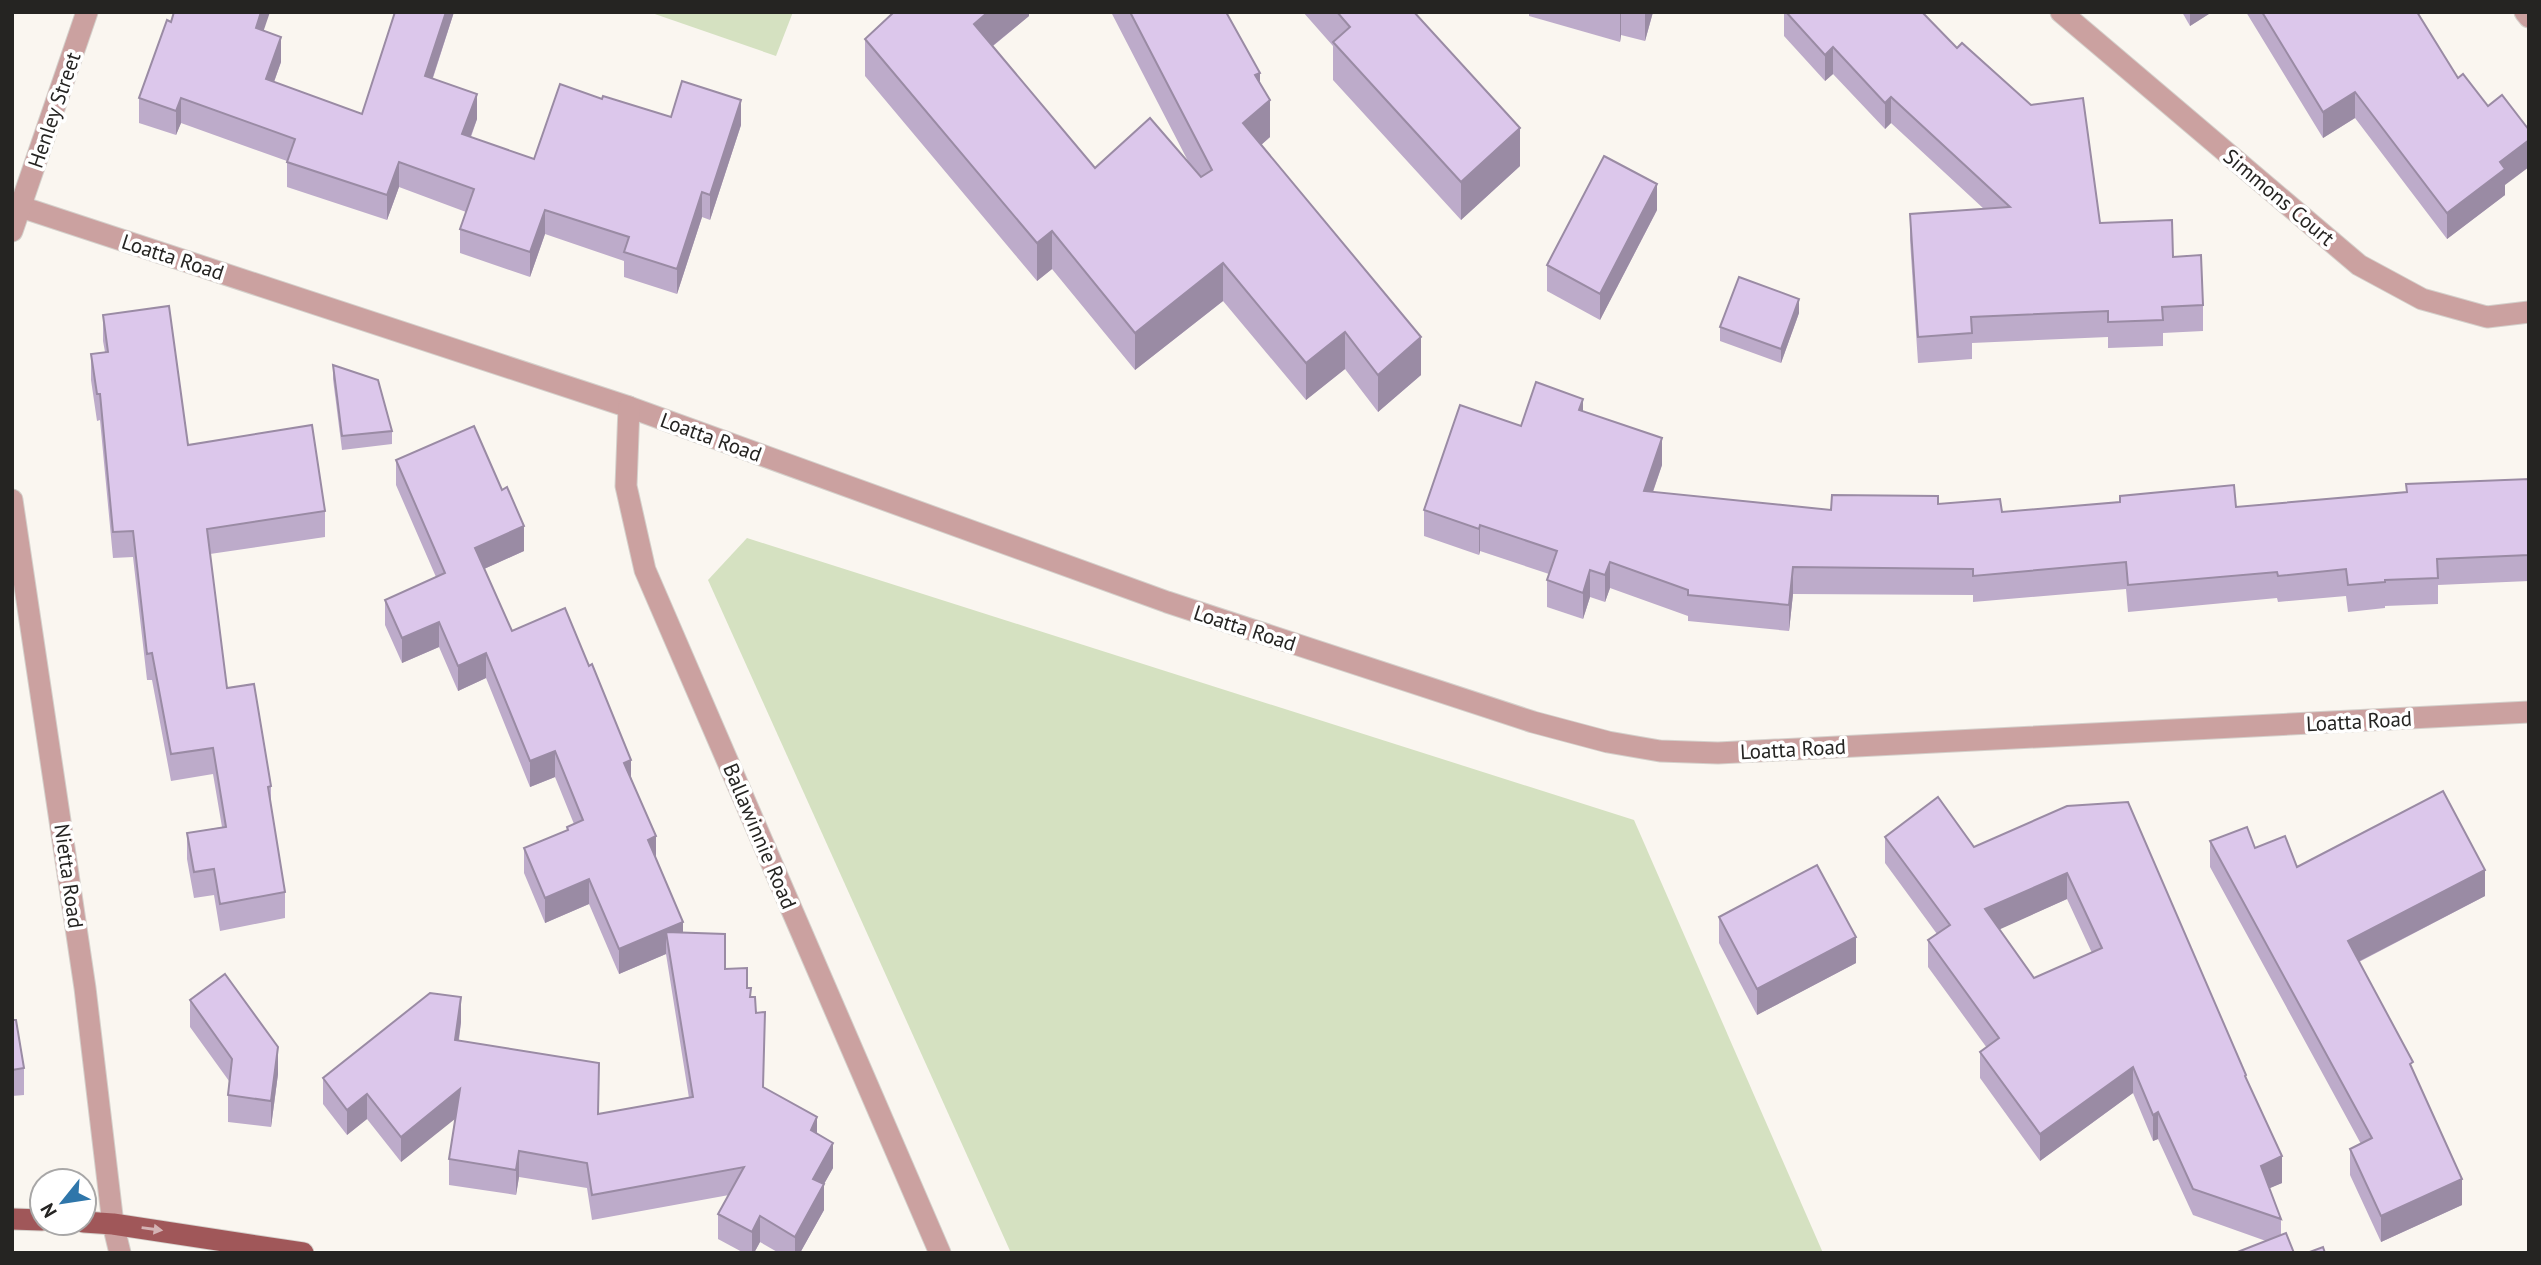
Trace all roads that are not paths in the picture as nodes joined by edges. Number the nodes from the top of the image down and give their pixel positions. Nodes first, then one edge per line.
1 (87, 12) edge
2 (2061, 12) edge
3 (2525, 12) edge
4 (2529, 17) edge
5 (17, 206) edge
6 (12, 231) edge
7 (2529, 312) edge
8 (629, 407) junction
9 (12, 500) edge
10 (2529, 712) edge
11 (98, 1223) edge
12 (113, 1224) junction
13 (120, 1253) edge
14 (303, 1253) edge
15 (940, 1253) edge

1 - 5 street, Henley Street
2 - 7 street, Simmons Court
3 - 4 street
5 - 6 street
5 - 8 street, Loatta Road
8 - 10 street, Loatta Road
8 - 15 street, Ballawinnie Road
9 - 12 street, Nietta Road
11 - 12 main road
12 - 13 street, Nietta Road
12 -> 14 main road

